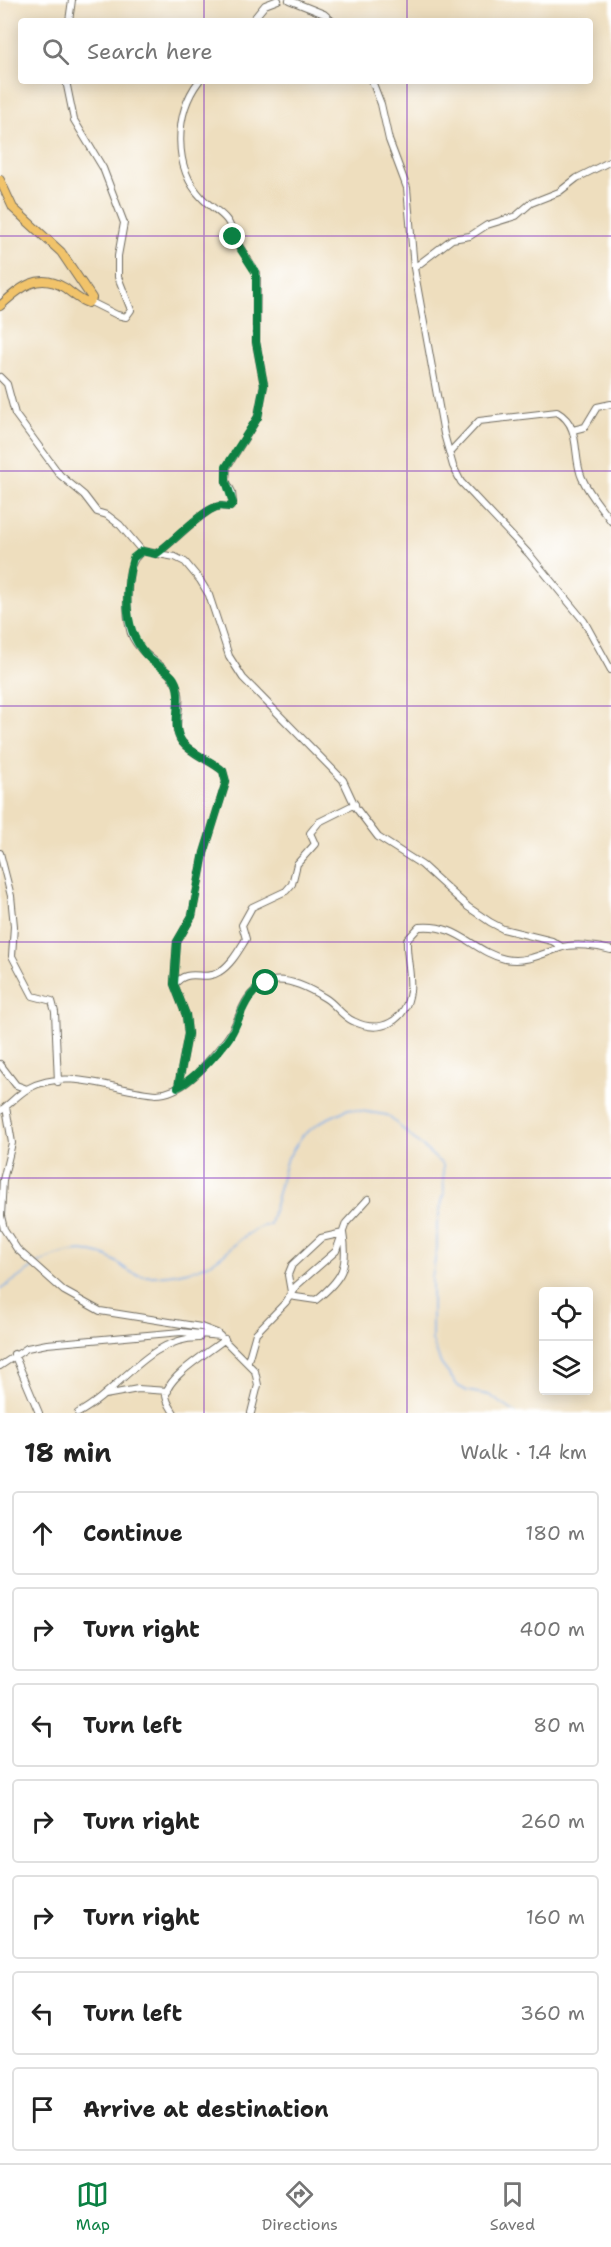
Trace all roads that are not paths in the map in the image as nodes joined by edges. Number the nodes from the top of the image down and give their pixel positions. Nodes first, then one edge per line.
1 (72, 0) edge
2 (278, 0) edge
3 (289, 0) edge
4 (69, 18) edge
5 (254, 18) edge
6 (329, 18) edge
7 (67, 84) edge
8 (198, 84) edge
9 (373, 84) edge
10 (611, 162) edge
11 (0, 180) edge
12 (414, 268) junction
13 (91, 302) junction
14 (0, 306) edge
15 (0, 377) edge
16 (611, 404) edge
17 (573, 430) junction
18 (450, 452) junction
19 (611, 521) edge
20 (142, 551) junction
21 (156, 554) junction
22 (611, 670) edge
23 (355, 804) junction
24 (0, 853) edge
25 (2, 866) edge
26 (562, 947) junction
27 (611, 950) edge
28 (174, 984) junction
29 (0, 1064) edge
30 (58, 1082) junction
31 (178, 1087) junction
32 (27, 1089) junction
33 (6, 1107) junction
34 (0, 1111) edge
35 (368, 1199) dead end
36 (343, 1233) junction
37 (290, 1294) junction
38 (223, 1338) junction
39 (14, 1354) junction
40 (248, 1361) junction
41 (0, 1366) edge
42 (168, 1391) junction
43 (104, 1395) junction
44 (39, 1413) edge
45 (78, 1413) edge
46 (174, 1413) edge
47 (251, 1413) edge

1 - 4 street
2 - 5 street
3 - 6 street
7 - 13 street
8 - 21 street
9 - 12 street
10 - 12 street
11 - 13 main road
12 - 18 street
13 - 14 main road
15 - 20 street
16 - 17 street
17 - 18 street
17 - 19 street
18 - 22 street
20 - 21 street
20 - 28 street
21 - 23 street
23 - 26 street
23 - 28 street
24 - 25 street
25 - 30 street
26 - 27 street
26 - 31 street
28 - 31 street
29 - 32 street
30 - 31 street
30 - 32 street
32 - 33 street
33 - 34 street
33 - 38 street
35 - 36 street
36 - 37 street
36 - 37 street
36 - 37 street
37 - 40 street
38 - 39 street
38 - 40 street
38 - 42 street
38 - 43 street
39 - 41 street
39 - 44 street
40 - 47 street
42 - 43 street
42 - 46 street
43 - 45 street

